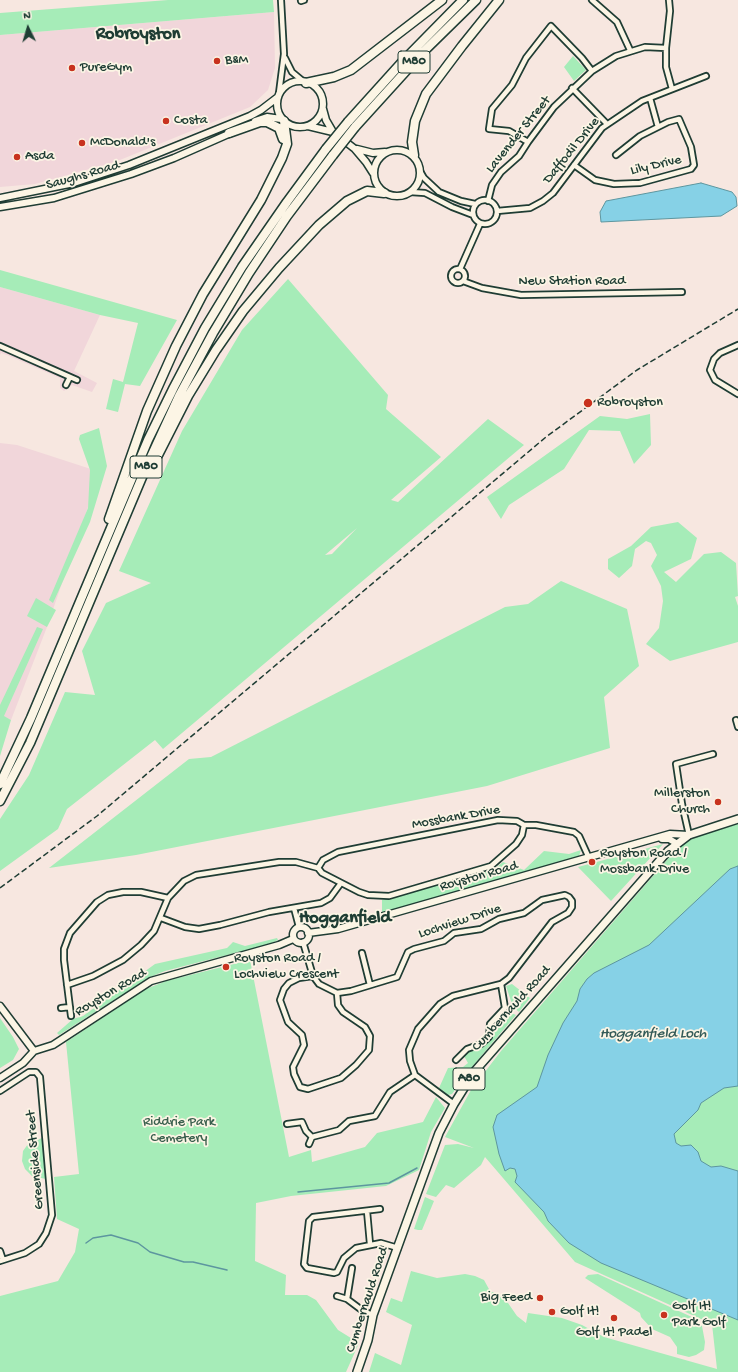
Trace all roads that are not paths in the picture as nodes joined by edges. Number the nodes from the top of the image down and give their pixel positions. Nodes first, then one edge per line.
1 (281, 0) edge
2 (442, 0) edge
3 (463, 0) edge
4 (476, 0) edge
5 (499, 0) edge
6 (592, 0) edge
7 (669, 0) edge
8 (666, 48) junction
9 (630, 50) junction
10 (284, 54) junction
11 (592, 71) junction
12 (706, 76) dead end
13 (305, 83) junction
14 (572, 88) junction
15 (672, 89) junction
16 (278, 95) junction
17 (650, 98) junction
18 (324, 109) junction
19 (282, 120) junction
20 (606, 124) junction
21 (305, 126) junction
22 (658, 127) junction
23 (333, 132) junction
24 (229, 133) junction
25 (528, 142) junction
26 (355, 149) junction
27 (386, 152) junction
28 (414, 155) junction
29 (616, 155) dead end
30 (282, 158) junction
31 (574, 165) junction
32 (420, 171) junction
33 (373, 173) junction
34 (384, 192) junction
35 (410, 192) junction
36 (0, 198) edge
37 (488, 201) junction
38 (475, 204) junction
39 (0, 207) edge
40 (497, 211) junction
41 (473, 215) junction
42 (480, 224) junction
43 (460, 269) junction
44 (463, 281) junction
45 (682, 292) dead end
46 (738, 345) edge
47 (0, 346) edge
48 (70, 377) junction
49 (77, 380) dead end
50 (66, 385) dead end
51 (738, 394) edge
52 (112, 548) junction
53 (88, 583) junction
54 (736, 720) dead end
55 (738, 727) edge
56 (713, 754) dead end
57 (0, 784) edge
58 (0, 801) edge
59 (738, 819) edge
60 (524, 825) junction
61 (689, 835) junction
62 (656, 840) junction
63 (676, 843) junction
64 (589, 858) junction
65 (318, 868) junction
66 (341, 883) junction
67 (168, 898) junction
68 (294, 908) junction
69 (161, 918) junction
70 (299, 928) junction
71 (308, 933) junction
72 (293, 939) junction
73 (303, 942) junction
74 (362, 953) dead end
75 (313, 976) junction
76 (501, 984) junction
77 (66, 985) junction
78 (370, 985) junction
79 (337, 993) junction
80 (0, 1006) edge
81 (70, 1007) junction
82 (61, 1008) dead end
83 (71, 1016) dead end
84 (34, 1051) junction
85 (456, 1060) dead end
86 (415, 1075) junction
87 (0, 1078) edge
88 (0, 1091) edge
89 (454, 1104) junction
90 (287, 1124) dead end
91 (312, 1137) junction
92 (309, 1144) dead end
93 (380, 1209) dead end
94 (367, 1211) junction
95 (370, 1244) junction
96 (398, 1248) junction
97 (0, 1251) edge
98 (2, 1261) edge
99 (352, 1268) dead end
100 (337, 1296) dead end
101 (347, 1299) junction
102 (373, 1314) junction
103 (357, 1372) edge

1 - 10 street
2 - 13 highway
3 - 53 highway, M80, bridge
4 - 52 highway, M80, bridge
5 - 28 highway
6 - 9 street
7 - 8 street
8 - 9 street, Lavender Street
8 - 15 street
9 - 11 street, Lavender Street
10 - 13 street
10 - 16 street
11 - 14 street, Lavender Street
11 - 25 street
12 - 15 street, Daffodil Drive
13 - 16 street
13 - 18 street
14 - 20 street
14 - 25 street, Lavender Street
15 - 17 street, Daffodil Drive
16 - 19 street
16 - 36 street, Saughs Road
17 - 20 street, Daffodil Drive
17 - 22 street
18 - 21 street
18 - 23 street
19 - 21 street
19 - 24 street, Saughs Road
19 - 30 highway
20 - 31 street, Daffodil Drive
21 - 23 street
22 - 29 street, Lily Drive
22 - 31 street, Lily Drive
23 - 26 street
24 - 30 highway
24 - 39 street, Saughs Road
25 - 37 street, Lavender Street
26 - 27 street
26 - 33 street
27 - 28 street
27 - 33 street
28 - 32 street
30 - 53 highway
31 - 40 street, Daffodil Drive
32 - 35 street
32 - 38 street
33 - 34 street
34 - 35 street
34 - 52 highway
35 - 41 street
37 - 38 street
37 - 40 street
38 - 41 street
40 - 42 street
41 - 42 street
42 - 43 street
43 - 44 street
43 - 44 street
44 - 45 street, New Station Road
46 - 51 street
47 - 48 street
48 - 49 street
48 - 50 street
52 - 58 highway, M80
53 - 57 highway, M80
54 - 55 street
56 - 61 street
59 - 61 main road, Cumbernauld Road / A80
60 - 64 street, Mossbank Drive
60 - 65 street, Mossbank Drive
60 - 66 street
61 - 62 street, Royston Road
61 - 63 main road, Cumbernauld Road / A80
62 - 63 street, Royston Road
62 - 64 street, Royston Road
63 - 89 main road, Cumbernauld Road / A80
64 - 71 street, Royston Road
65 - 66 street
65 - 67 street
66 - 68 street
67 - 69 street
67 - 77 street
68 - 69 street
68 - 70 street
69 - 77 street
70 - 71 street
70 - 72 street
71 - 73 street
72 - 73 street
72 - 84 street, Royston Road
73 - 75 street
74 - 78 street
75 - 79 street
75 - 79 street
76 - 78 street, Lochview Drive
76 - 85 street
76 - 86 street
77 - 81 street
78 - 79 street, Lochview Drive
80 - 84 street
81 - 82 street
81 - 83 street
84 - 87 street, Royston Road
86 - 89 street
86 - 91 street
88 - 98 street, Greenside Street
89 - 96 main road, Cumbernauld Road / A80
90 - 91 street
91 - 92 street
93 - 94 street
94 - 95 street
94 - 95 street
95 - 96 street
96 - 102 main road, Cumbernauld Road / A80
97 - 98 street
99 - 101 street
100 - 101 street
101 - 102 street
102 - 103 main road, Cumbernauld Road / A80

